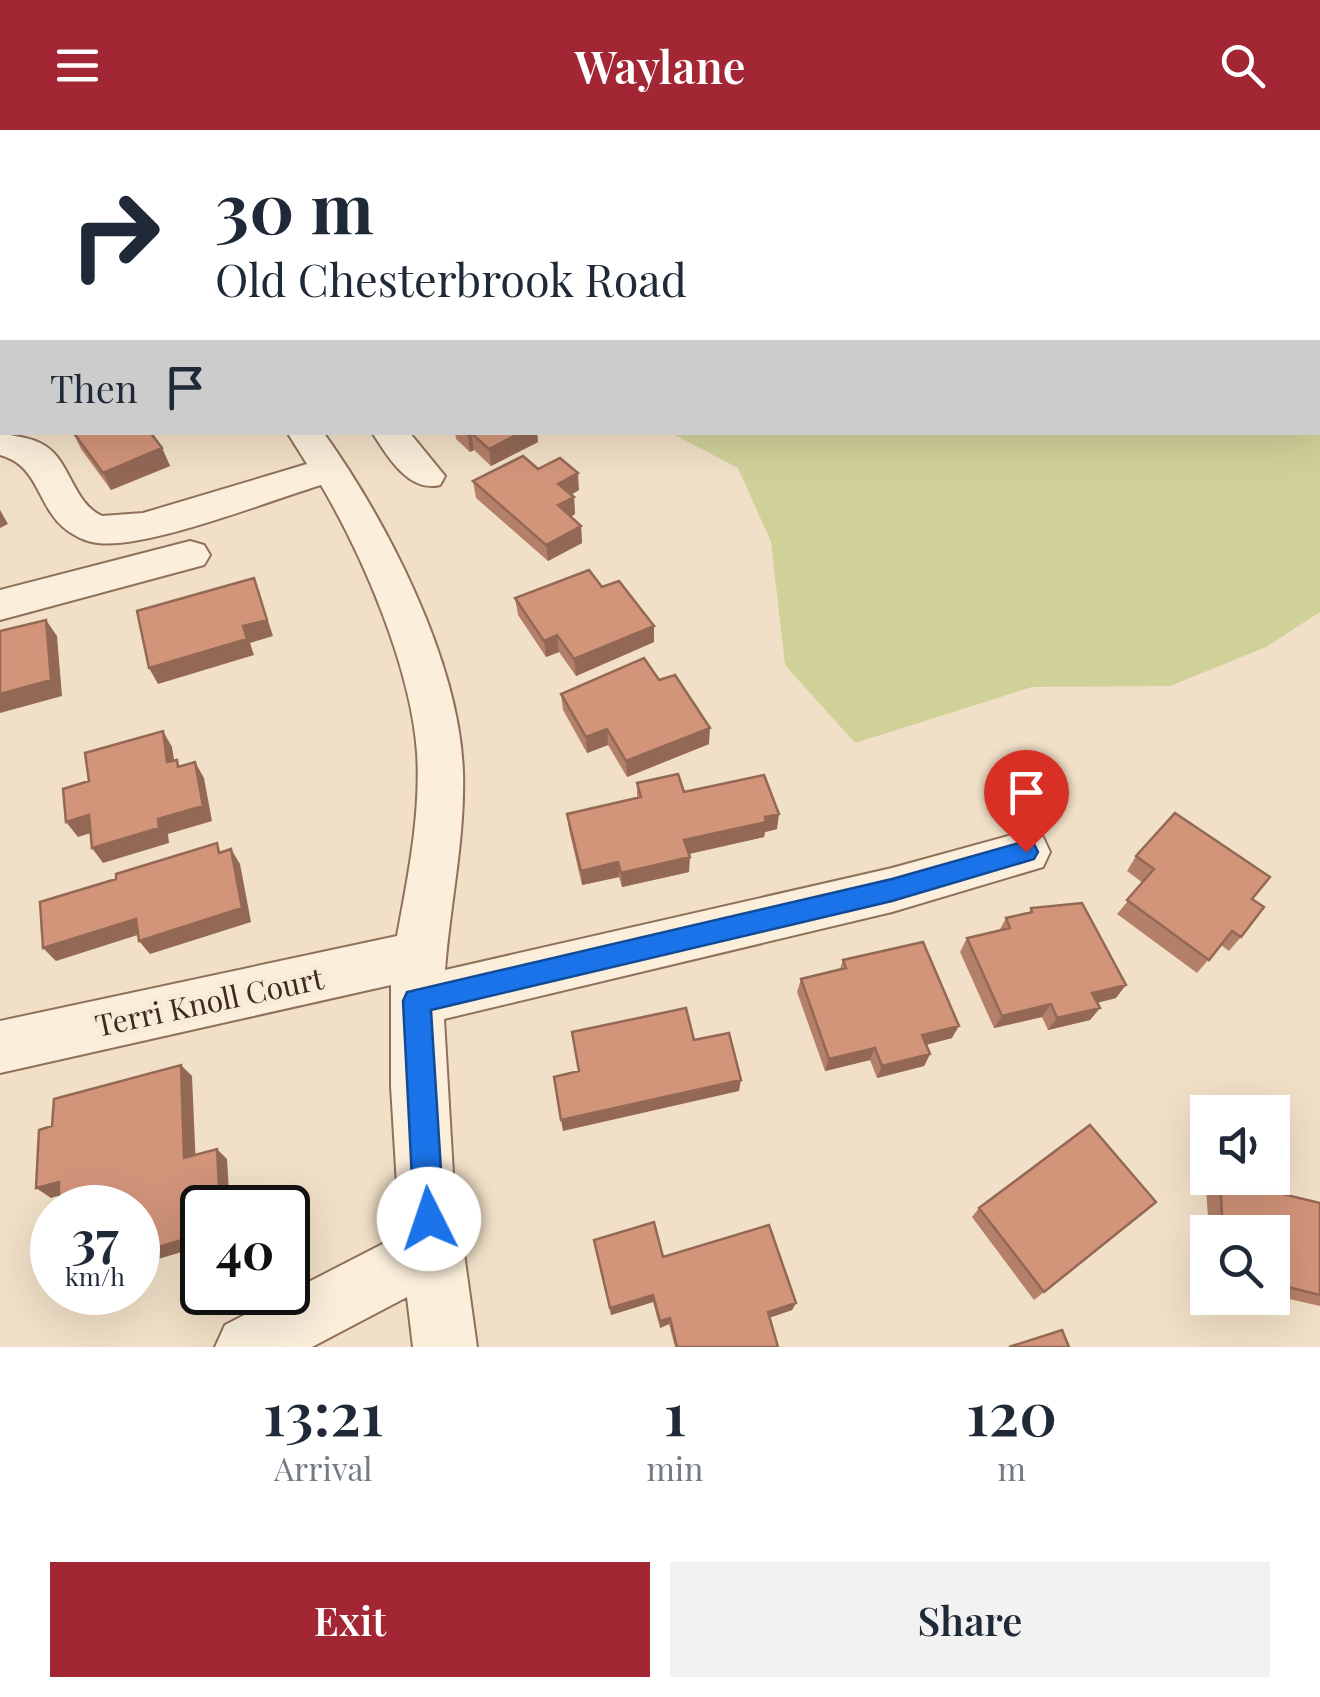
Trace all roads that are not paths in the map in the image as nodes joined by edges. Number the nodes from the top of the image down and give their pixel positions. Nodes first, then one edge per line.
1 (392, 435) edge
2 (0, 444) edge
3 (318, 451) edge
4 (427, 476) dead end
5 (190, 554) dead end
6 (0, 605) edge
7 (1026, 852) dead end
8 (418, 978) junction
9 (0, 1048) edge
10 (431, 1252) junction
11 (248, 1347) edge
12 (445, 1347) edge

1 - 4 street
2 - 3 street
3 - 8 street
5 - 6 street
7 - 8 street, Terri Knoll Court
8 - 9 street, Terri Knoll Court
8 - 10 street
10 - 11 street
10 - 12 street

